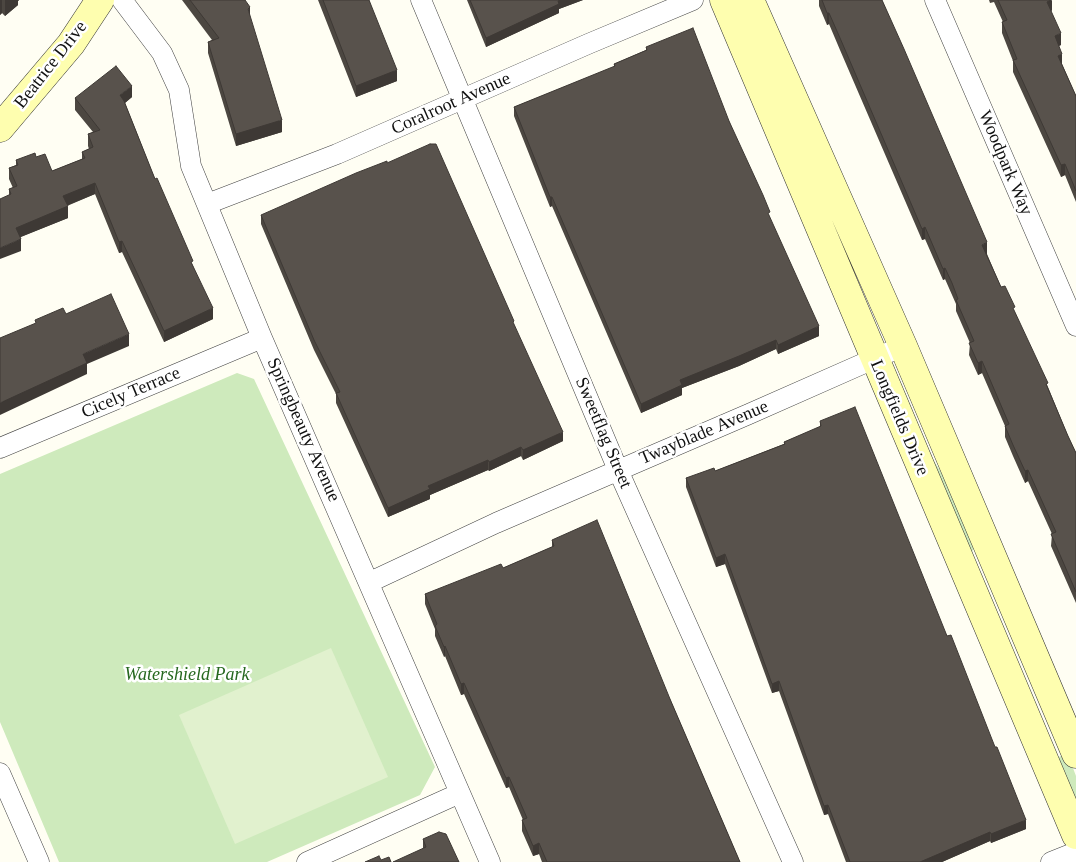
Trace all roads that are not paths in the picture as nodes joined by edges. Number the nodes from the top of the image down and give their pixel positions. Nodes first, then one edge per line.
1 (100, 0) edge
2 (122, 0) edge
3 (421, 0) edge
4 (694, 0) edge
5 (724, 0) edge
6 (750, 0) edge
7 (935, 0) edge
8 (462, 99) junction
9 (0, 128) edge
10 (207, 204) junction
11 (1076, 326) edge
12 (262, 338) junction
13 (903, 346) junction
14 (874, 358) junction
15 (0, 448) edge
16 (618, 470) junction
17 (370, 582) junction
18 (1076, 754) edge
19 (0, 773) edge
20 (460, 793) junction
21 (1076, 835) edge
22 (1076, 852) edge
23 (39, 862) edge
24 (307, 862) edge
25 (490, 862) edge
26 (793, 862) edge
27 (1051, 862) edge

1 - 9 street, Beatrice Drive
2 - 10 street, Springbeauty Avenue
3 - 8 street, Sweetflag Street
4 - 8 street, Coralroot Avenue
5 - 14 street, Longfields Drive
6 - 13 street, Longfields Drive
7 - 11 street, Woodpark Way
8 - 10 street, Coralroot Avenue
8 - 16 street, Sweetflag Street
10 - 12 street, Springbeauty Avenue
12 - 15 street, Cicely Terrace
12 - 17 street, Springbeauty Avenue
13 - 14 street, Twayblade Avenue
13 - 18 street, Longfields Drive
14 - 16 street, Twayblade Avenue
14 - 21 street, Longfields Drive
16 - 17 street, Twayblade Avenue
16 - 26 street, Sweetflag Street
17 - 20 street, Springbeauty Avenue
19 - 23 street
20 - 24 street
20 - 25 street, Springbeauty Avenue
22 - 27 street

